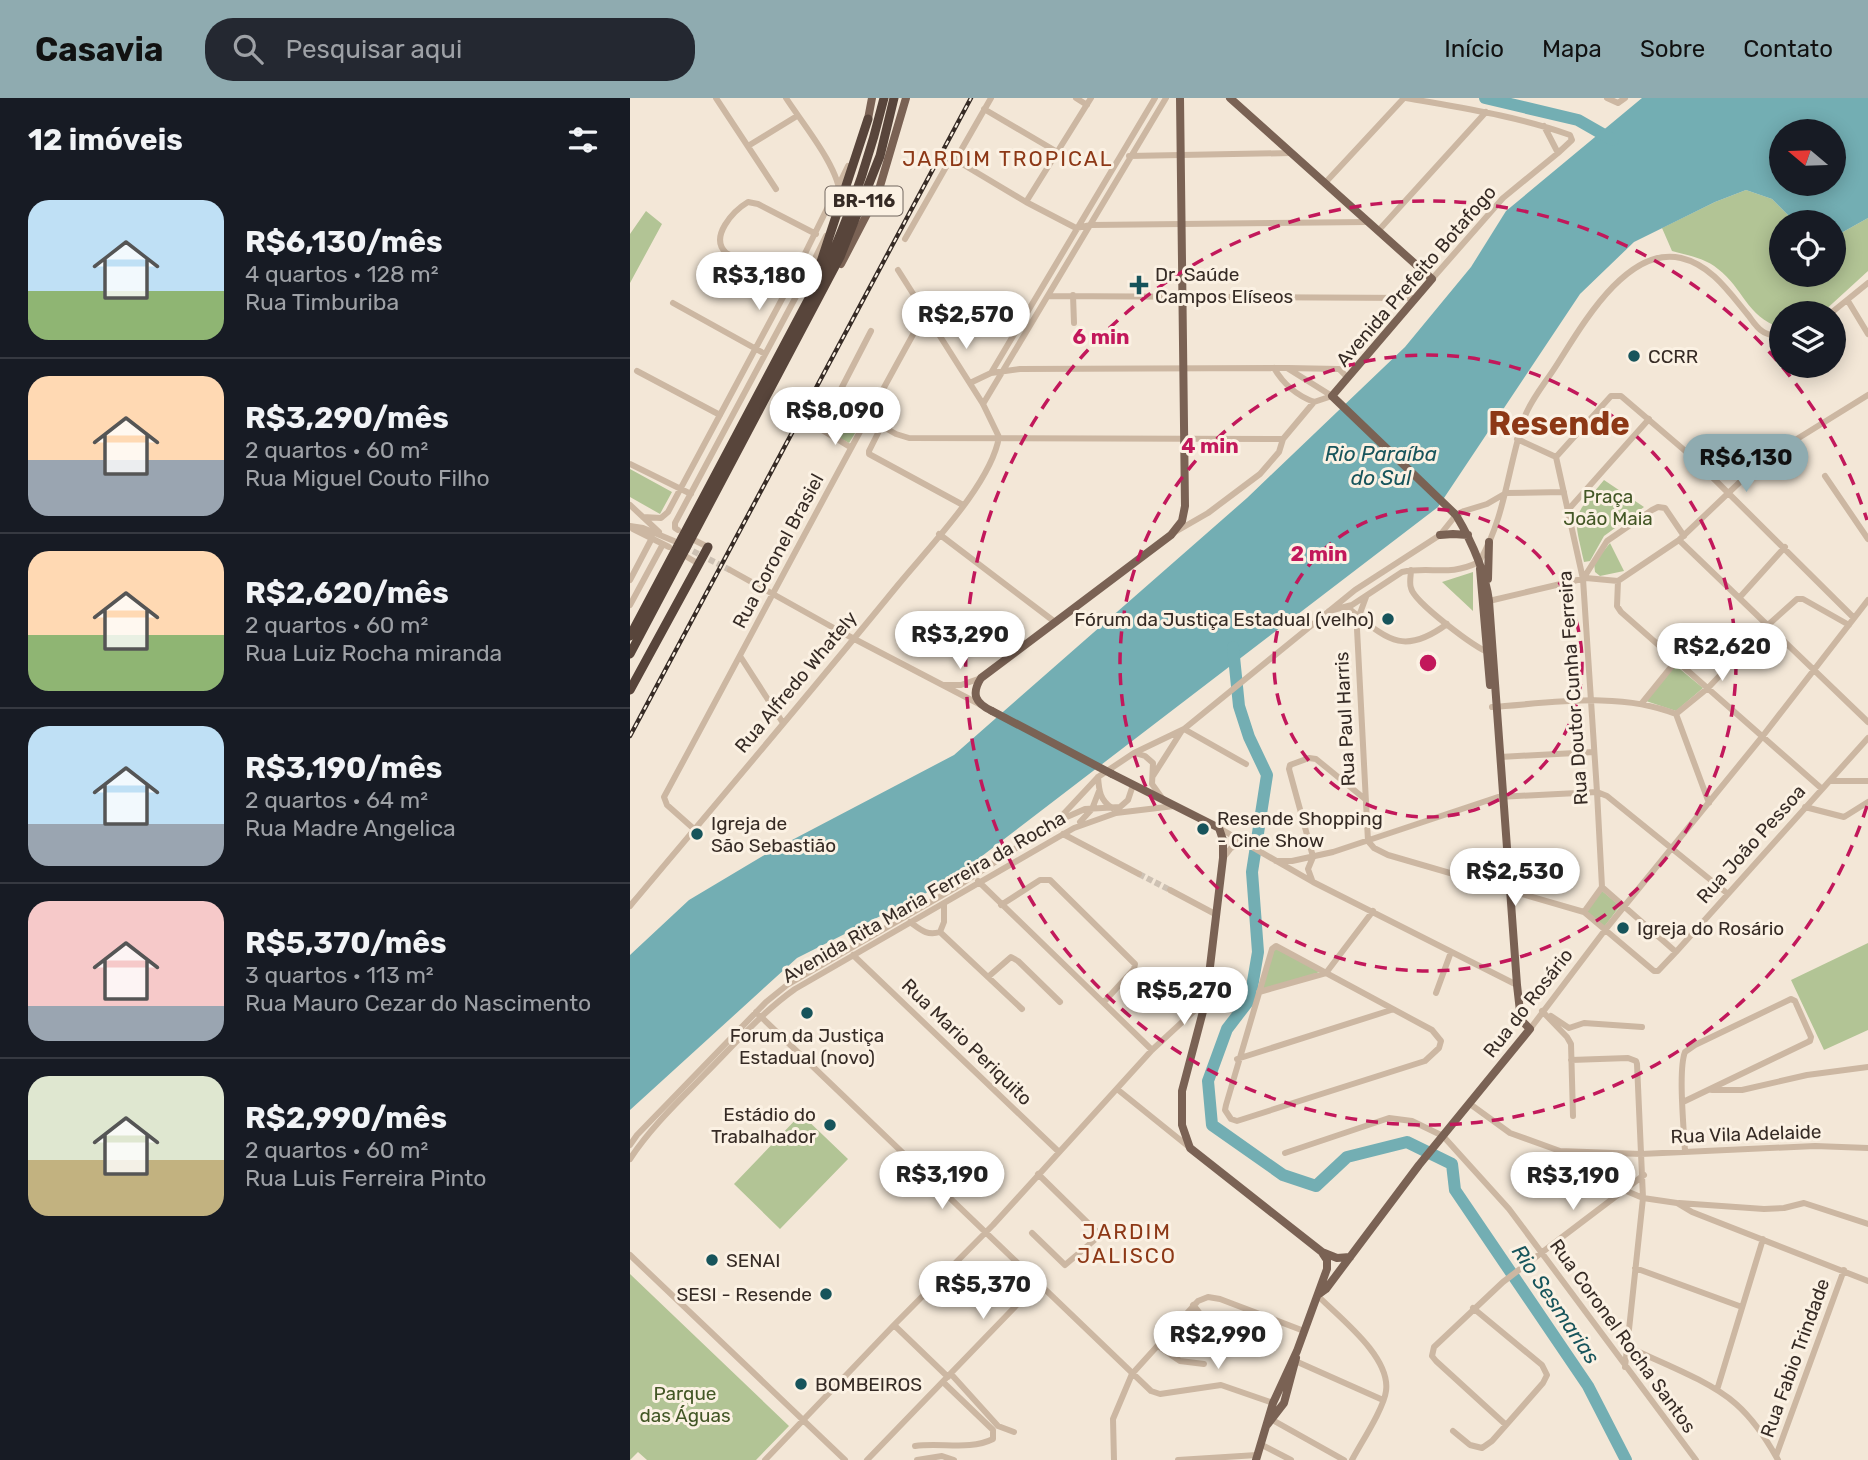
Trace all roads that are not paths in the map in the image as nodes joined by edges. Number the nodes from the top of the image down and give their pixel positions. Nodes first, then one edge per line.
1 (716, 98) edge
2 (786, 98) edge
3 (872, 98) edge
4 (884, 98) edge
5 (894, 98) edge
6 (906, 98) edge
7 (991, 98) edge
8 (1076, 98) edge
9 (1155, 98) edge
10 (1166, 98) edge
11 (1180, 98) edge
12 (1230, 98) edge
13 (1405, 98) edge
14 (1625, 98) edge
15 (1611, 100) edge
16 (1089, 102) edge
17 (984, 109) junction
18 (1486, 112) junction
19 (797, 116) junction
20 (868, 120) junction
21 (1544, 126) junction
22 (748, 146) junction
23 (1122, 152) junction
24 (1059, 153) junction
25 (1291, 153) junction
26 (1558, 153) junction
27 (1182, 156) junction
28 (1131, 157) junction
29 (953, 160) junction
30 (1325, 183) junction
31 (840, 186) junction
32 (776, 189) dead end
33 (1026, 202) junction
34 (1368, 222) junction
35 (1091, 225) junction
36 (1182, 225) junction
37 (1076, 228) junction
38 (1378, 231) junction
39 (816, 234) junction
40 (905, 239) dead end
41 (898, 270) dead end
42 (1432, 279) junction
43 (1868, 283) edge
44 (789, 286) junction
45 (799, 291) junction
46 (1073, 295) junction
47 (1184, 295) junction
48 (1048, 296) junction
49 (1414, 298) junction
50 (815, 299) junction
51 (1848, 301) joint
52 (673, 303) dead end
53 (925, 313) junction
54 (1074, 323) dead end
55 (871, 331) dead end
56 (1769, 334) edge
57 (1868, 334) edge
58 (755, 348) junction
59 (765, 354) junction
60 (1274, 368) junction
61 (1287, 368) junction
62 (1185, 369) junction
63 (637, 371) dead end
64 (1002, 372) junction
65 (991, 373) junction
66 (1348, 378) junction
67 (970, 383) junction
68 (1868, 395) edge
69 (1332, 396) junction
70 (1314, 402) junction
71 (841, 403) junction
72 (984, 404) junction
73 (720, 415) junction
74 (867, 417) junction
75 (1648, 419) junction
76 (882, 425) junction
77 (999, 437) junction
78 (1185, 438) junction
79 (1283, 439) junction
80 (1517, 439) junction
81 (850, 447) junction
82 (1556, 457) junction
83 (630, 464) edge
84 (1825, 476) dead end
85 (680, 489) junction
86 (1564, 492) junction
87 (1728, 492) junction
88 (1506, 493) junction
89 (691, 494) junction
90 (963, 505) junction
91 (632, 507) edge
92 (1567, 510) junction
93 (1456, 515) junction
94 (643, 517) junction
95 (630, 527) edge
96 (678, 530) dead end
97 (939, 534) junction
98 (1171, 534) junction
99 (663, 535) junction
100 (1440, 535) junction
101 (1468, 536) junction
102 (652, 538) junction
103 (1681, 538) junction
104 (1868, 539) edge
105 (696, 541) dead end
106 (1489, 542) junction
107 (668, 544) junction
108 (708, 547) joint
109 (1785, 548) junction
110 (687, 557) dead end
111 (1479, 563) junction
112 (699, 564) junction
113 (632, 570) edge
114 (730, 570) tunnel mouth
115 (1411, 570) junction
116 (1583, 579) junction
117 (630, 580) edge
118 (1618, 581) junction
119 (1488, 589) junction
120 (1355, 590) junction
121 (774, 595) junction
122 (1740, 597) junction
123 (1363, 598) junction
124 (1868, 600) edge
125 (1489, 601) junction
126 (630, 605) edge
127 (1347, 607) junction
128 (1328, 612) junction
129 (1359, 616) junction
130 (1854, 618) junction
131 (1055, 622) junction
132 (1447, 624) junction
133 (1768, 625) junction
134 (1849, 625) junction
135 (630, 636) edge
136 (855, 638) junction
137 (1490, 653) junction
138 (630, 654) edge
139 (740, 656) junction
140 (1675, 661) junction
141 (1813, 669) junction
142 (981, 678) junction
143 (942, 685) junction
144 (1708, 688) junction
145 (630, 690) edge
146 (1591, 701) junction
147 (1642, 703) junction
148 (1494, 707) junction
149 (987, 709) junction
150 (1676, 714) junction
151 (1868, 722) edge
152 (783, 723) junction
153 (1183, 729) junction
154 (1762, 737) junction
155 (1868, 738) edge
156 (1594, 751) junction
157 (1134, 752) junction
158 (1500, 757) junction
159 (1246, 764) dead end
160 (1098, 777) junction
161 (1152, 777) junction
162 (1868, 780) edge
163 (1830, 781) junction
164 (1133, 785) junction
165 (1821, 788) junction
166 (1099, 791) junction
167 (1597, 792) junction
168 (1501, 797) junction
169 (1365, 799) junction
170 (1166, 801) junction
171 (1868, 802) edge
172 (1709, 803) junction
173 (1175, 806) junction
174 (1805, 807) junction
175 (1092, 808) junction
176 (1113, 809) junction
177 (1055, 822) junction
178 (1074, 828) junction
179 (1219, 828) junction
180 (694, 829) junction
181 (1063, 834) junction
182 (1368, 841) junction
183 (1246, 844) junction
184 (1673, 848) junction
185 (1313, 858) junction
186 (1223, 859) junction
187 (1274, 860) junction
188 (1139, 874) tunnel mouth
189 (974, 875) junction
190 (979, 882) junction
191 (1313, 882) junction
192 (1602, 887) junction
193 (1170, 890) tunnel mouth
194 (1508, 892) junction
195 (1728, 894) junction
196 (944, 904) junction
197 (1001, 905) junction
198 (630, 906) edge
199 (1624, 906) junction
200 (1373, 911) junction
201 (1584, 912) junction
202 (1217, 915) junction
203 (910, 922) junction
204 (1605, 930) junction
205 (940, 932) junction
206 (1451, 952) junction
207 (1676, 952) junction
208 (853, 955) junction
209 (1326, 972) junction
210 (988, 977) junction
211 (1515, 985) junction
212 (1258, 992) junction
213 (1436, 993) dead end
214 (1206, 1000) junction
215 (1060, 1002) dead end
216 (1104, 1002) junction
217 (1022, 1009) dead end
218 (1391, 1010) junction
219 (1544, 1012) junction
220 (758, 1015) junction
221 (1642, 1027) dead end
222 (1530, 1028) junction
223 (1520, 1040) junction
224 (1152, 1050) junction
225 (1237, 1059) junction
226 (1572, 1060) junction
227 (1868, 1067) edge
228 (1117, 1089) junction
229 (1710, 1090) junction
230 (1683, 1102) junction
231 (1469, 1104) junction
232 (1573, 1116) dead end
233 (1440, 1138) junction
234 (630, 1145) edge
235 (1190, 1148) junction
236 (1868, 1148) edge
237 (1059, 1152) junction
238 (1685, 1152) junction
239 (1285, 1153) dead end
240 (1641, 1154) junction
241 (630, 1159) edge
242 (1038, 1174) junction
243 (1644, 1175) junction
244 (1624, 1190) junction
245 (1643, 1198) junction
246 (1677, 1203) junction
247 (1868, 1224) edge
248 (984, 1233) junction
249 (1032, 1234) dead end
250 (1763, 1239) junction
251 (1322, 1252) junction
252 (1541, 1253) junction
253 (630, 1255) edge
254 (1350, 1257) junction
255 (1635, 1268) junction
256 (1844, 1270) junction
257 (1868, 1281) edge
258 (1038, 1283) junction
259 (1318, 1295) junction
260 (1193, 1305) junction
261 (1742, 1307) junction
262 (1474, 1308) junction
263 (894, 1325) junction
264 (1171, 1331) junction
265 (1304, 1331) junction
266 (1158, 1346) junction
267 (1626, 1346) junction
268 (1293, 1360) junction
269 (1204, 1364) dead end
270 (1625, 1367) junction
271 (1132, 1374) junction
272 (947, 1378) junction
273 (1717, 1390) junction
274 (1383, 1400) junction
275 (1274, 1401) junction
276 (1284, 1403) junction
277 (1270, 1419) junction
278 (804, 1420) junction
279 (1505, 1424) junction
280 (1453, 1431) dead end
281 (1014, 1432) dead end
282 (1260, 1444) junction
283 (915, 1446) dead end
284 (1256, 1457) edge
285 (1777, 1458) edge
286 (765, 1460) edge
287 (845, 1460) edge
288 (867, 1460) edge
289 (916, 1460) edge
290 (954, 1460) edge
291 (1114, 1460) edge
292 (1178, 1460) edge
293 (1291, 1460) edge
294 (1344, 1460) edge
295 (1352, 1460) edge
296 (1696, 1460) edge

1 - 22 street
2 - 19 street
3 - 20 main road
4 - 50 highway, BR-116
5 - 50 highway, BR-116
6 - 50 main road
7 - 17 street
8 - 16 street
9 - 23 street
10 - 28 street
11 - 27 main road
12 - 25 main road
13 - 18 street
13 - 30 street
14 - 15 street
16 - 24 street
17 - 24 street
17 - 29 street
18 - 21 street
18 - 38 street
19 - 22 street
19 - 31 street
20 - 31 street
20 - 50 highway
21 - 26 street
21 - 26 street
22 - 32 street
23 - 28 street
23 - 37 street
24 - 33 street
25 - 27 street
25 - 30 main road
26 - 42 street, Avenida Prefeito Botafogo
27 - 28 street
27 - 36 main road
28 - 35 street
29 - 33 street
29 - 40 street
30 - 34 main road
31 - 39 street
31 - 45 street
33 - 37 street
34 - 36 street
34 - 38 main road
35 - 36 street
35 - 37 street
35 - 48 street
36 - 47 main road
37 - 65 street
38 - 42 main road
39 - 44 street
39 - 44 street
41 - 53 street
42 - 49 main road, Avenida Prefeito Botafogo
43 - 51 street
44 - 45 street
44 - 58 street
45 - 59 street
46 - 47 street
46 - 48 street
46 - 54 street
47 - 49 street
47 - 62 main road
48 - 64 street
49 - 66 main road, Avenida Prefeito Botafogo
50 - 135 highway, BR-116
50 - 138 highway, BR-116
51 - 57 street
52 - 58 street
53 - 67 street
53 - 74 street, Rua Coronel Brasiel
55 - 71 street
56 - 80 street
58 - 59 street
58 - 73 street
59 - 89 street
60 - 61 street
60 - 62 street
60 - 70 street
61 - 66 street
61 - 69 street
62 - 64 street
62 - 78 main road
63 - 73 street
64 - 65 street
64 - 72 street
65 - 67 street
66 - 69 main road, Avenida Prefeito Botafogo
67 - 72 street
68 - 87 street
69 - 70 street
69 - 93 main road
70 - 79 street
71 - 74 street
71 - 81 street
72 - 77 street
73 - 85 street
74 - 76 street
74 - 81 street, Rua Coronel Brasiel
75 - 82 street
75 - 87 street
75 - 92 street
76 - 77 street
76 - 90 street
77 - 78 street
77 - 90 street, Rua Alfredo Whately
78 - 79 street
78 - 98 main road
79 - 98 street
80 - 82 street
80 - 88 street
81 - 121 street, Rua Coronel Brasiel
82 - 86 street, Rua Doutor Cunha Ferreira
83 - 85 street
84 - 104 street
85 - 89 street
85 - 94 street
86 - 88 street
86 - 92 street, Rua Doutor Cunha Ferreira
87 - 103 street
87 - 109 street
88 - 93 street
88 - 106 street
89 - 96 street
90 - 97 street, Rua Alfredo Whately
91 - 94 street
92 - 116 street, Rua Doutor Cunha Ferreira
93 - 100 street
93 - 101 main road
94 - 99 street
95 - 99 street
95 - 102 street
97 - 131 street
97 - 136 street, Rua Alfredo Whately
98 - 131 main road
99 - 107 street
100 - 101 main road
100 - 120 street
101 - 111 main road
102 - 107 street
102 - 113 street
103 - 116 street
103 - 118 street
103 - 122 street
105 - 108 street
106 - 111 street
106 - 119 main road
107 - 126 street
108 - 112 highway
109 - 122 street
109 - 130 street
110 - 112 street
111 - 115 street
111 - 119 main road
111 - 137 main road
112 - 145 highway
113 - 117 street
114 - 121 street
115 - 123 street
115 - 132 street
116 - 118 street
116 - 125 street
116 - 146 street, Rua Doutor Cunha Ferreira
118 - 140 street
119 - 125 main road
120 - 123 street
120 - 128 street
121 - 136 street
121 - 139 street, Rua Coronel Brasiel
122 - 133 street
123 - 127 street
123 - 129 street, Rua Paul Harris
124 - 130 street, Rua do Rosário
125 - 137 main road
127 - 128 street
127 - 129 street
128 - 153 street
129 - 132 street
129 - 169 street, Rua Paul Harris
130 - 134 street, Rua do Rosário
131 - 142 main road
132 - 137 street
133 - 134 street
133 - 141 street
133 - 144 street
134 - 141 street, Rua do Rosário
136 - 143 street
136 - 152 street, Rua Alfredo Whately
137 - 148 main road
139 - 152 street
139 - 180 street, Rua Coronel Brasiel
140 - 144 street
140 - 147 street
141 - 151 street
141 - 154 street, Rua do Rosário
142 - 143 street
142 - 149 main road
143 - 149 street
144 - 150 street
144 - 154 street
146 - 147 street
146 - 148 street
146 - 156 street, Rua Doutor Cunha Ferreira
147 - 150 street
148 - 158 main road
148 - 168 main road
149 - 164 main road, bridge
150 - 172 street
152 - 180 street, Rua Alfredo Whately
153 - 157 street, Avenida Rita Maria Ferreira da Rocha
153 - 159 street
153 - 161 street
154 - 165 street
154 - 172 street, Rua do Rosário
155 - 163 street, Rua João Pessoa
156 - 158 street
156 - 167 street, Rua Doutor Cunha Ferreira
157 - 160 street, Avenida Rita Maria Ferreira da Rocha
157 - 161 street
158 - 168 main road
160 - 166 street
160 - 177 street, Avenida Rita Maria Ferreira da Rocha
161 - 170 street
162 - 163 street
163 - 165 street, Rua João Pessoa
164 - 170 main road
164 - 176 street
165 - 174 street, Rua João Pessoa
166 - 175 street
166 - 176 street
167 - 168 street
167 - 184 street
167 - 192 street, Rua Doutor Cunha Ferreira
168 - 182 street
168 - 194 main road
169 - 182 street, Rua Paul Harris
169 - 185 street
170 - 173 main road
171 - 174 street
172 - 184 street, Rua do Rosário
173 - 178 street, Avenida Rita Maria Ferreira da Rocha
173 - 179 main road
174 - 195 street, Rua João Pessoa
175 - 176 street
175 - 177 street
175 - 178 street
177 - 189 street, Avenida Rita Maria Ferreira da Rocha
178 - 181 street, Avenida Rita Maria Ferreira da Rocha
179 - 183 street
179 - 186 main road
180 - 198 street, Rua Alfredo Whately
181 - 188 street
181 - 190 street, Avenida Rita Maria Ferreira da Rocha
182 - 185 street
182 - 194 street
183 - 186 street
183 - 187 street
184 - 195 street
184 - 199 street, Rua do Rosário
185 - 187 street
185 - 191 street
186 - 202 main road
187 - 191 street
189 - 190 street
189 - 220 street, Avenida Rita Maria Ferreira da Rocha
190 - 196 street, Avenida Rita Maria Ferreira da Rocha
190 - 197 street
191 - 200 street
192 - 199 street
192 - 201 street
193 - 202 street
194 - 201 street
194 - 211 main road
195 - 207 street, Rua João Pessoa
196 - 203 street, Avenida Rita Maria Ferreira da Rocha
196 - 205 street
197 - 216 street
197 - 216 street
199 - 204 street, Rua do Rosário
199 - 207 street
200 - 206 street
200 - 209 street
201 - 204 street
202 - 214 main road
203 - 205 street
203 - 208 street, Avenida Rita Maria Ferreira da Rocha
204 - 207 street, Rua João Pessoa
204 - 219 street, Rua do Rosário
205 - 210 street
206 - 211 street
206 - 213 street
208 - 220 street, Avenida Rita Maria Ferreira da Rocha
208 - 237 street, Rua Mario Periquito
209 - 212 street
209 - 212 street
209 - 218 street
210 - 215 street
210 - 217 street
211 - 222 main road
211 - 223 main road
212 - 225 street
214 - 224 street
214 - 235 main road
216 - 224 street
218 - 225 street
218 - 225 street
219 - 221 street
219 - 222 street, Rua do Rosário
219 - 226 street
220 - 234 street, Avenida Rita Maria Ferreira da Rocha
220 - 241 street, Avenida Rita Maria Ferreira da Rocha
220 - 248 street
222 - 223 main road, Rua do Rosário
223 - 231 main road, Rua do Rosário
224 - 228 street
226 - 232 street
226 - 240 street
227 - 229 street
228 - 235 street
228 - 237 street
229 - 230 street
229 - 230 street
230 - 238 street
231 - 233 main road, Rua do Rosário
231 - 240 street, Rua Vila Adelaide
233 - 239 street
233 - 252 street, Rua Coronel Rocha Santos
233 - 254 main road, Rua do Rosário
235 - 251 main road
236 - 238 street, Rua Vila Adelaide
237 - 242 street
238 - 240 street, Rua Vila Adelaide
240 - 243 street
242 - 248 street
242 - 249 street
243 - 244 street
243 - 245 street
244 - 245 street
244 - 252 street
245 - 246 street
245 - 255 street
246 - 247 street
246 - 250 street
248 - 258 street
248 - 263 street
250 - 256 street
250 - 261 street
251 - 254 main road
251 - 259 main road
252 - 262 street
252 - 270 street, Rua Coronel Rocha Santos
253 - 278 street
254 - 259 main road, Rua do Rosário
255 - 261 street
255 - 267 street
256 - 257 street
256 - 285 street, Rua Fabio Trindade
258 - 271 street
258 - 272 street
259 - 265 main road
259 - 274 street
260 - 264 street
260 - 264 street
260 - 265 street
261 - 273 street
262 - 279 street
262 - 279 street
263 - 272 street
263 - 278 street
264 - 266 street
265 - 268 main road
266 - 269 street
266 - 271 street
267 - 270 street
267 - 273 street
268 - 274 street
268 - 275 main road
268 - 276 main road
270 - 296 street, Rua Coronel Rocha Santos
271 - 275 street
271 - 291 street
272 - 281 street
272 - 283 street
272 - 288 street
273 - 285 street
274 - 295 street
275 - 276 main road
275 - 277 main road
276 - 277 main road
277 - 282 main road
277 - 294 street
278 - 286 street
278 - 287 street
279 - 280 street
282 - 284 main road
282 - 293 street
284 - 292 street
289 - 290 street

